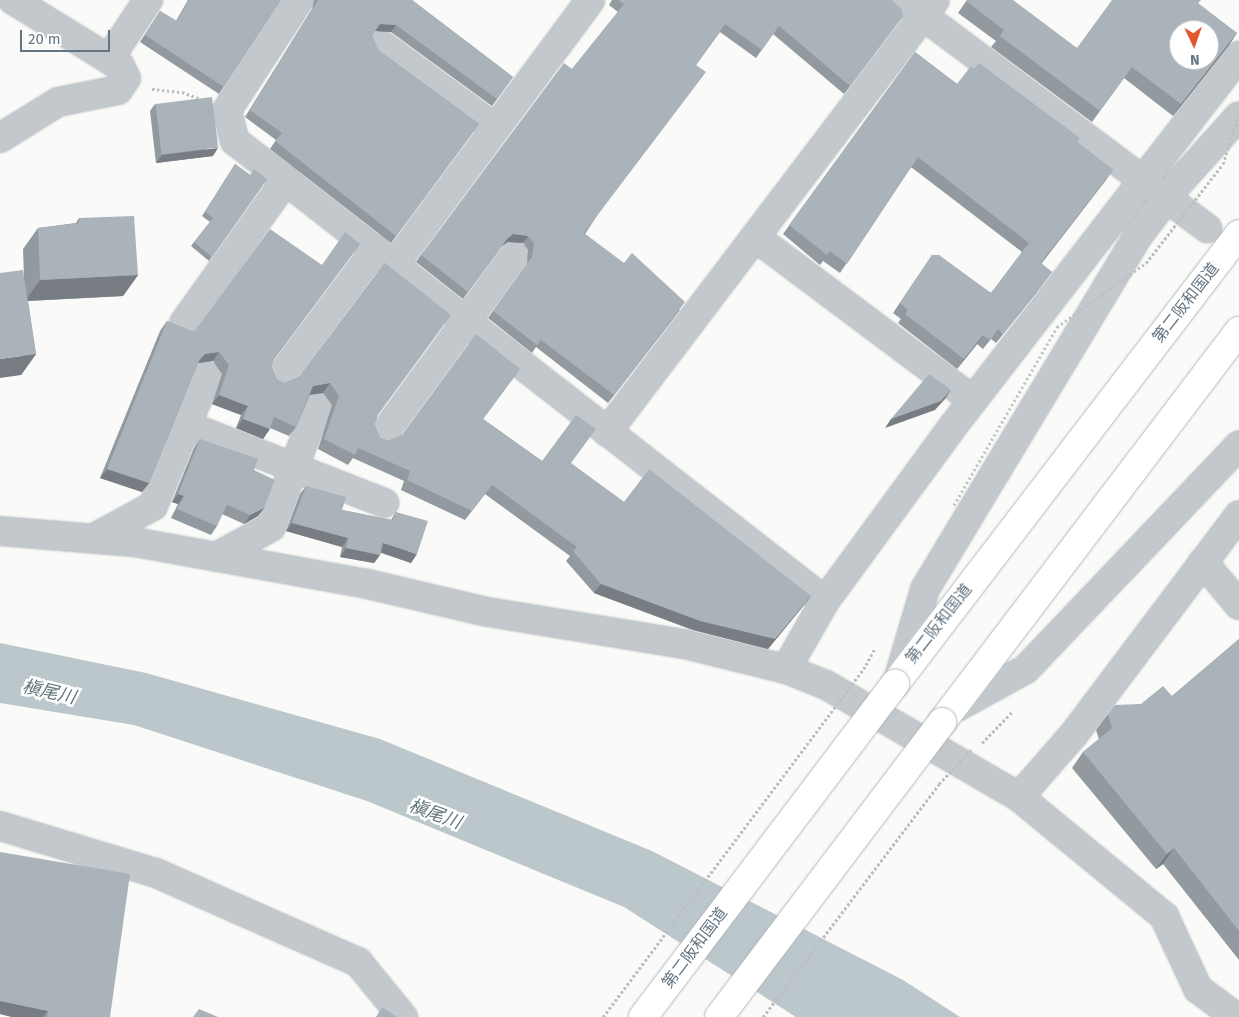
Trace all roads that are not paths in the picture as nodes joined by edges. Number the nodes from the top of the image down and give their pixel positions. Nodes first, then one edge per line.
1 (13, 0) edge
2 (148, 0) edge
3 (299, 0) edge
4 (590, 0) edge
5 (920, 5) edge
6 (382, 45) dead end
7 (1239, 56) edge
8 (117, 68) junction
9 (1239, 115) edge
10 (495, 128) junction
11 (0, 138) edge
12 (286, 180) junction
13 (1156, 190) junction
14 (1207, 228) dead end
15 (1239, 234) edge
16 (755, 237) junction
17 (385, 256) junction
18 (514, 256) dead end
19 (467, 321) junction
20 (184, 323) dead end
21 (1239, 331) edge
22 (207, 376) dead end
23 (280, 377) dead end
24 (972, 400) junction
25 (317, 407) dead end
26 (188, 426) junction
27 (607, 432) junction
28 (383, 435) dead end
29 (1239, 445) edge
30 (292, 466) junction
31 (384, 503) dead end
32 (1239, 514) edge
33 (0, 531) edge
34 (94, 538) junction
35 (216, 557) junction
36 (1203, 562) junction
37 (825, 601) junction
38 (1239, 605) edge
39 (786, 669) junction
40 (897, 680) junction
41 (949, 715) junction
42 (1019, 797) junction
43 (0, 826) edge
44 (404, 1017) edge
45 (643, 1017) edge
46 (719, 1017) edge
47 (1236, 1017) edge

1 - 8 street
2 - 8 street
3 - 12 street
4 - 10 street
5 - 13 street
5 - 16 street
6 - 10 street
7 - 13 street
8 - 11 street
9 - 13 street
10 - 17 street
12 - 17 street
12 - 20 street
13 - 14 street
13 - 24 street
13 - 40 street
15 - 40 highway, 第二阪和国道
16 - 24 street
16 - 27 street
17 - 19 street
17 - 23 street
18 - 19 street
19 - 27 street
19 - 28 street
21 - 41 highway
22 - 26 street
24 - 37 street
25 - 30 street
26 - 30 street
26 - 34 street
27 - 37 street
29 - 41 street
30 - 31 street
30 - 35 street
32 - 36 street
33 - 34 street
34 - 35 street
35 - 39 street
36 - 38 street
36 - 42 street
37 - 39 street
39 - 42 street
40 - 45 highway, 第二阪和国道, bridge
41 - 46 highway, bridge
42 - 47 street
43 - 44 street

